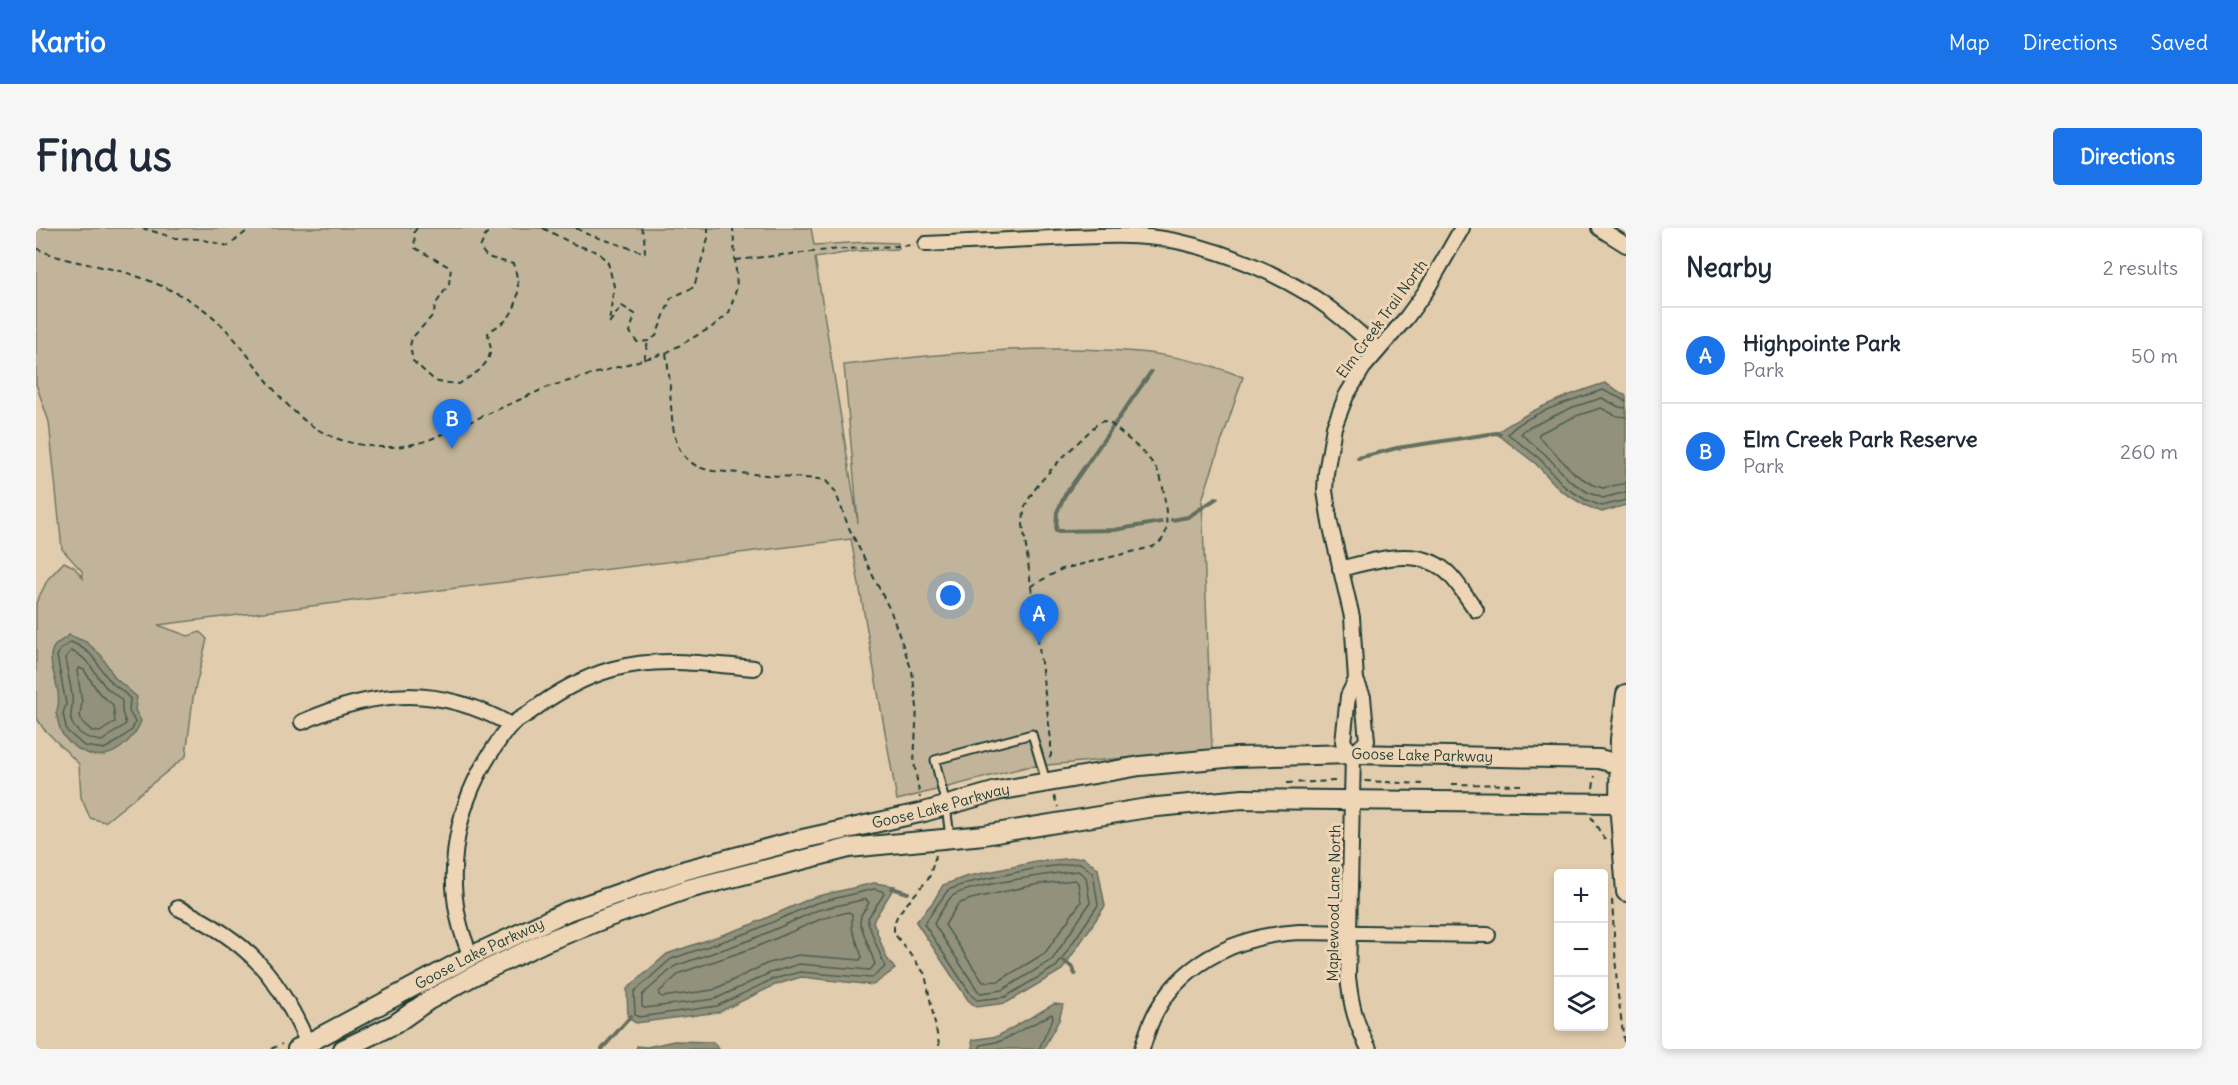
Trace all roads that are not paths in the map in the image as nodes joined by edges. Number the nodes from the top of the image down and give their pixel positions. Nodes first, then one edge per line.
1 (1462, 228) edge
2 (1599, 228) edge
3 (926, 244) road end
4 (1626, 245) edge
5 (1378, 350) junction
6 (1340, 569) junction
7 (1476, 610) dead end
8 (754, 668) dead end
9 (1356, 680) junction
10 (1626, 694) edge
11 (302, 722) dead end
12 (511, 725) junction
13 (1353, 754) junction
14 (1623, 764) edge
15 (1046, 782) junction
16 (1352, 799) junction
17 (1622, 801) edge
18 (946, 806) junction
19 (950, 838) junction
20 (1619, 895) edge
21 (178, 908) dead end
22 (1349, 932) junction
23 (1488, 935) dead end
24 (471, 956) junction
25 (302, 1047) edge
26 (343, 1049) edge
27 (1142, 1049) edge
28 (1369, 1049) edge

1 - 5 street, Elm Creek Trail North
2 - 4 street
3 - 5 street
5 - 6 street, Elm Creek Trail North
6 - 7 street
6 - 9 street, Elm Creek Trail North
8 - 12 street
9 - 13 street, Elm Creek Trail North
9 - 13 street, Elm Creek Trail North
10 - 14 street
11 - 12 street
12 - 24 street
13 - 14 street, Goose Lake Parkway
13 - 15 street, Goose Lake Parkway
13 - 16 street, Maplewood Lane North
14 - 17 street
15 - 18 street, Goose Lake Parkway
15 - 18 lane
16 - 17 street, Goose Lake Parkway
16 - 19 street, Goose Lake Parkway
16 - 22 street, Maplewood Lane North
17 - 20 street
18 - 19 lane
18 - 24 street, Goose Lake Parkway
19 - 26 street, Goose Lake Parkway
21 - 25 street
22 - 23 street
22 - 27 street
22 - 28 street, Maplewood Lane North
24 - 25 street, Goose Lake Parkway

